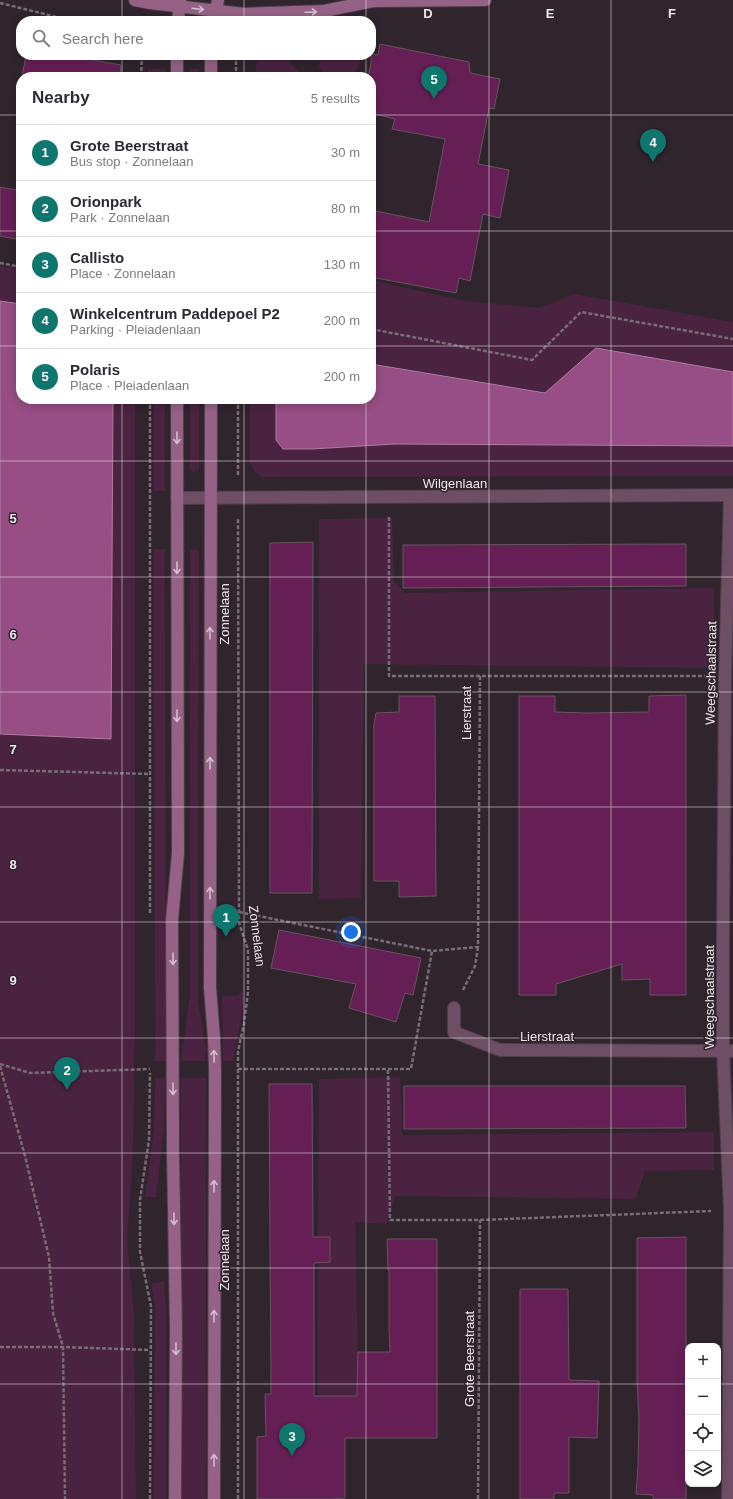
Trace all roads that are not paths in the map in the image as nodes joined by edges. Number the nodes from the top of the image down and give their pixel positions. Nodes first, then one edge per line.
1 (135, 0) edge
2 (485, 0) edge
3 (371, 1) edge
4 (180, 3) edge
5 (216, 11) edge
6 (179, 16) edge
7 (177, 60) edge
8 (211, 60) edge
9 (177, 72) edge
10 (211, 72) edge
11 (177, 404) edge
12 (211, 404) edge
13 (731, 495) edge
14 (177, 498) junction
15 (211, 498) junction
16 (454, 1008) road end
17 (728, 1050) edge
18 (175, 1499) edge
19 (214, 1499) edge
20 (728, 1499) edge

1 - 4 street
2 - 3 street
5 -> 3 street
4 -> 5 street
4 - 6 street
7 - 9 street
8 - 10 street
11 -> 14 street
12 - 15 street, Zonnelaan
13 - 15 street, Wilgenlaan
13 - 17 street, Weegschaalstraat
14 - 15 street, Wilgenlaan
14 -> 18 street
19 -> 15 street, Zonnelaan
16 - 17 street, Lierstraat
17 - 20 street, Weegschaalstraat

